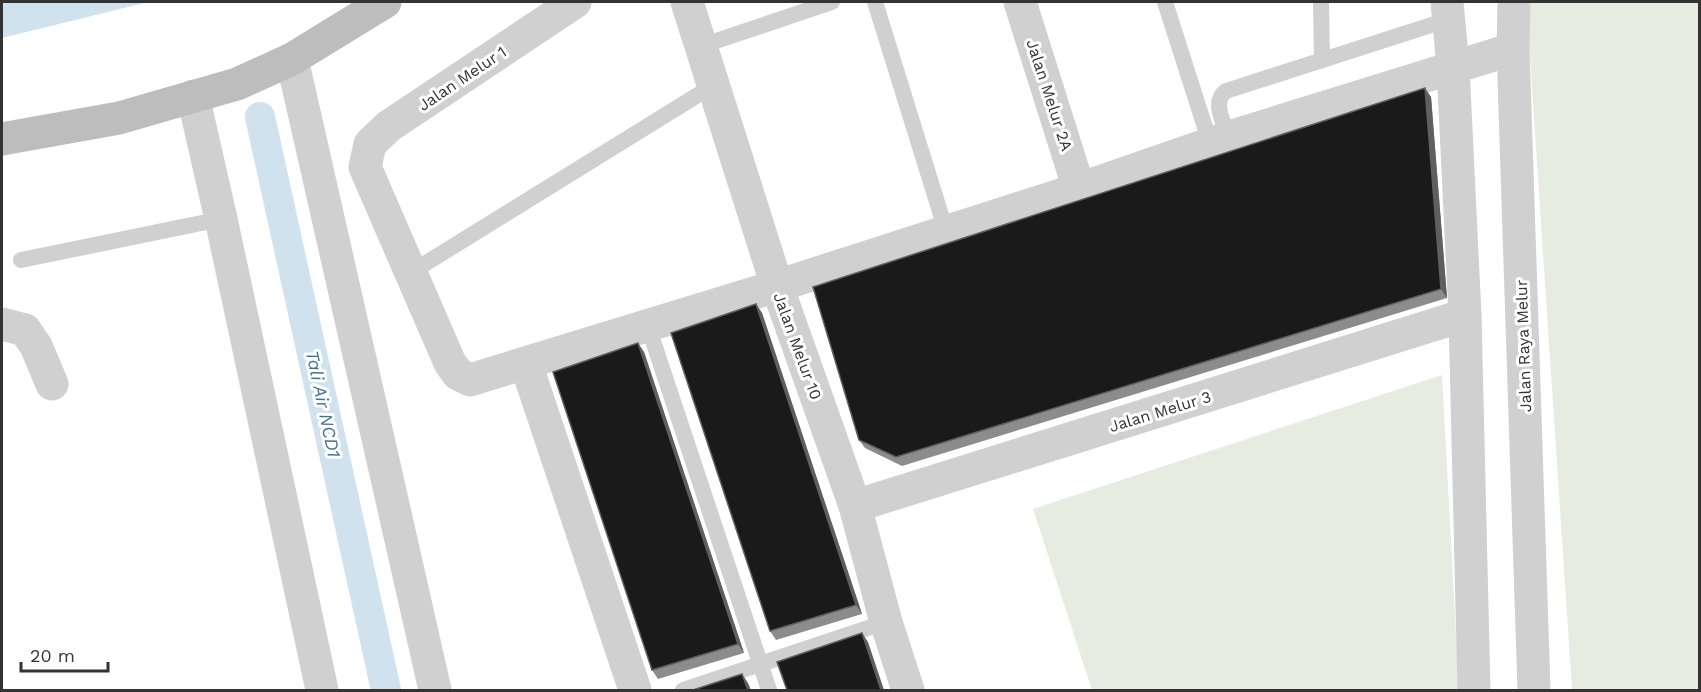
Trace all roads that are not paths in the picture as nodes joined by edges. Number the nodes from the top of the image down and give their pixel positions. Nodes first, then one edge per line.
1 (385, 2) edge
2 (575, 2) edge
3 (687, 2) edge
4 (832, 2) edge
5 (875, 2) edge
6 (1020, 2) edge
7 (1165, 2) edge
8 (1321, 2) edge
9 (1514, 2) edge
10 (1447, 11) edge
11 (701, 46) junction
12 (1513, 49) junction
13 (292, 59) junction
14 (1322, 60) junction
15 (1453, 67) junction
16 (714, 85) junction
17 (193, 96) junction
18 (2, 139) edge
19 (1219, 140) junction
20 (1080, 189) junction
21 (221, 219) junction
22 (946, 231) junction
23 (21, 260) dead end
24 (410, 273) junction
25 (777, 286) junction
26 (1465, 315) junction
27 (2, 324) edge
28 (648, 326) junction
29 (526, 364) junction
30 (52, 384) dead end
31 (855, 506) junction
32 (886, 622) junction
33 (761, 665) junction
34 (322, 690) edge
35 (435, 690) edge
36 (635, 690) edge
37 (683, 690) edge
38 (770, 690) edge
39 (908, 690) edge
40 (1474, 690) edge
41 (1534, 690) edge

1 - 13 main road
2 - 24 street, Jalan Melur 1
3 - 11 street, Jalan Melur 10
4 - 11 lane
5 - 22 lane
6 - 20 street, Jalan Melur 2A
7 - 19 lane
8 - 14 lane
9 - 12 street, Jalan Raya Melur
10 - 14 lane
10 - 15 street
11 - 16 street, Jalan Melur 10
12 - 15 street
12 - 41 street, Jalan Raya Melur
13 - 17 main road
13 - 35 street
14 - 19 lane
15 - 19 street
15 - 26 street
16 - 24 lane
16 - 25 street, Jalan Melur 10
17 - 18 main road
17 - 21 street
19 - 20 street
20 - 22 street
21 - 23 lane
21 - 34 street
22 - 25 street
24 - 29 street
25 - 28 street
25 - 31 street, Jalan Melur 10
26 - 31 street, Jalan Melur 3
26 - 40 street
27 - 30 street
28 - 29 street
28 - 33 lane
29 - 36 street
31 - 32 street, Jalan Melur 10
32 - 33 lane
32 - 39 street, Jalan Melur 10
33 - 37 lane
33 - 38 lane

